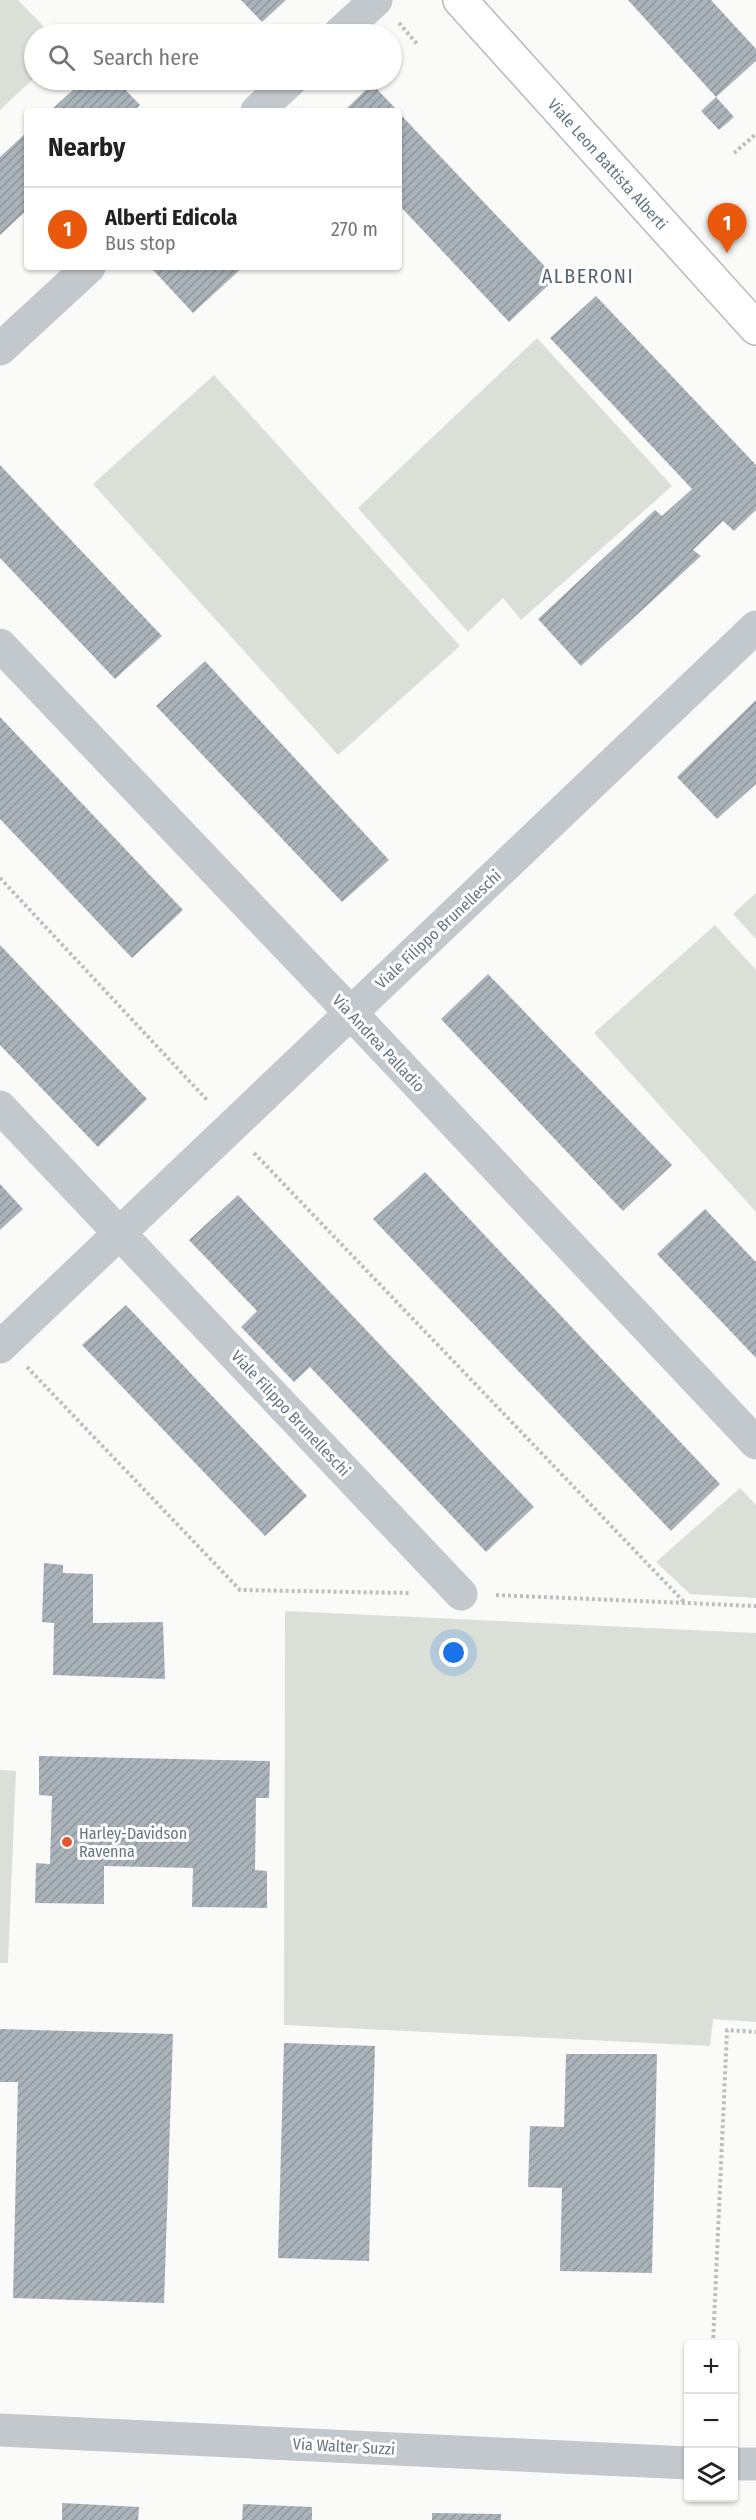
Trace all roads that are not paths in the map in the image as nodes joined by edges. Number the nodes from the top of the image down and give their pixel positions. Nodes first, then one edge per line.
1 (376, 0) edge
2 (460, 0) edge
3 (350, 24) edge
4 (280, 90) edge
5 (260, 108) edge
6 (86, 270) edge
7 (756, 328) edge
8 (0, 349) edge
9 (756, 627) edge
10 (0, 645) edge
11 (350, 1012) junction
12 (0, 1107) edge
13 (121, 1232) junction
14 (2, 1345) edge
15 (756, 1443) edge
16 (461, 1594) road end
17 (0, 2430) edge
18 (684, 2463) edge
19 (738, 2464) edge
20 (756, 2464) edge

1 - 3 street
2 - 7 main road, Viale Leon Battista Alberti
4 - 5 street
6 - 8 street
9 - 11 street, Viale Filippo Brunelleschi
10 - 11 street, Via Andrea Palladio
11 - 13 street, Viale Filippo Brunelleschi
11 - 15 street, Via Andrea Palladio
12 - 13 street, Viale Filippo Brunelleschi
13 - 14 street, Viale Filippo Brunelleschi
13 - 16 street, Viale Filippo Brunelleschi
17 - 18 street, Via Walter Suzzi
19 - 20 street

